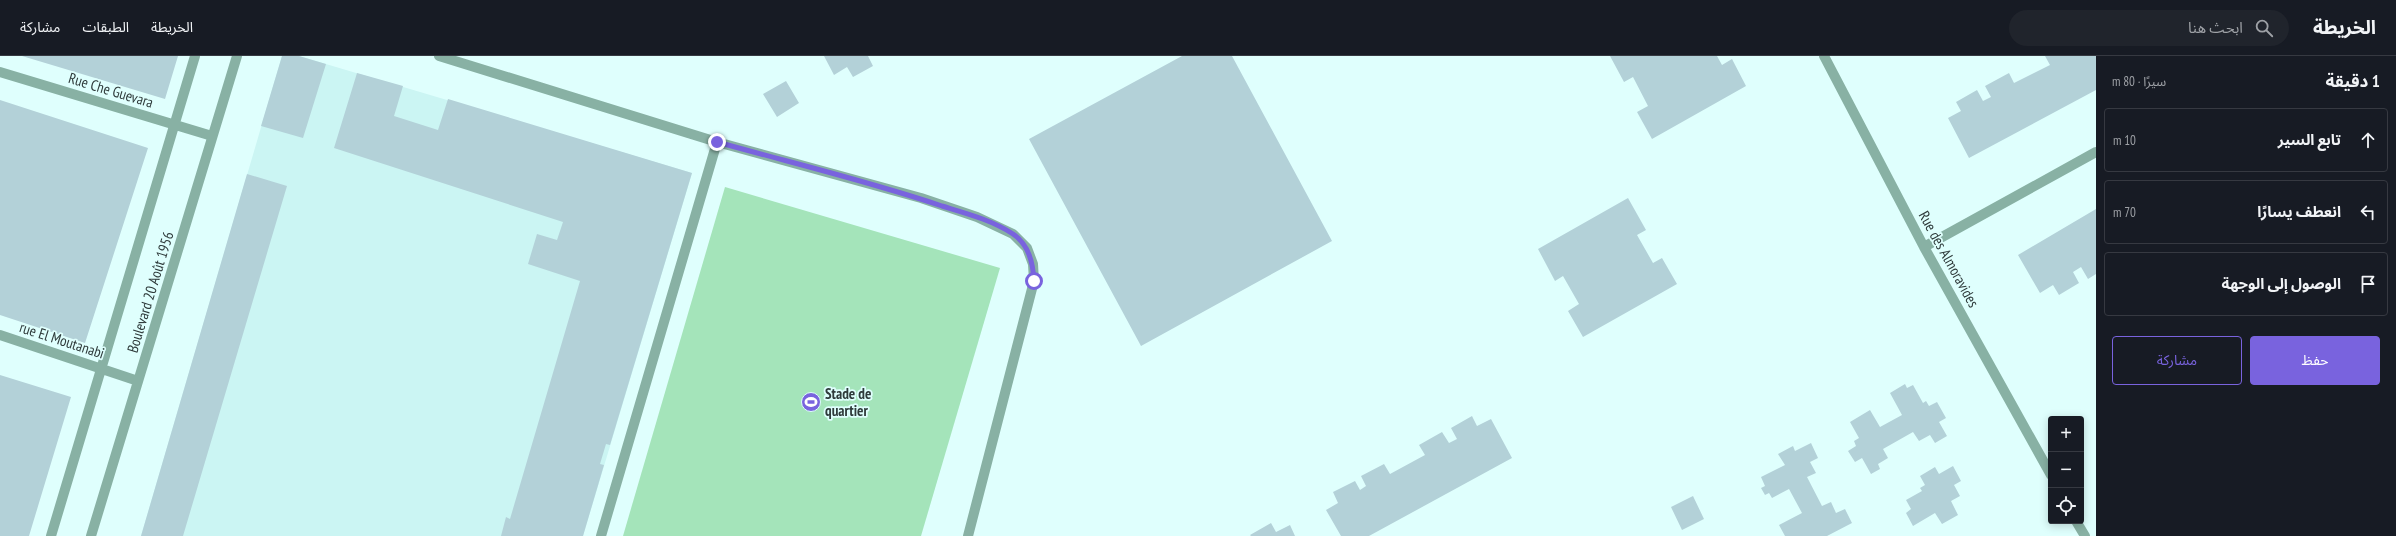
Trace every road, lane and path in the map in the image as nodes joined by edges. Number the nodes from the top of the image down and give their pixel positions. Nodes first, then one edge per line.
1 (195, 56) edge
2 (237, 56) edge
3 (440, 56) edge
4 (1824, 56) edge
5 (0, 72) edge
6 (174, 124) junction
7 (212, 136) junction
8 (717, 142) junction
9 (2096, 152) edge
10 (1924, 247) junction
11 (0, 335) edge
12 (102, 368) junction
13 (138, 381) junction
14 (2048, 470) edge
15 (2078, 524) edge
16 (51, 536) edge
17 (91, 536) edge
18 (601, 536) edge
19 (968, 536) edge
20 (2085, 536) edge

1 - 6 street, Boulevard 20 Août 1956
2 - 7 street, Boulevard 20 Août 1956
3 - 8 street
4 - 10 street, Rue des Almoravides
5 - 6 street, Rue Che Guevara
6 - 7 street, Rue Che Guevara
6 - 12 street, Boulevard 20 Août 1956
7 - 13 street, Boulevard 20 Août 1956
8 - 18 street
8 - 19 street
9 - 10 street
10 - 14 street, Rue des Almoravides
11 - 12 street, rue El Moutanabi
12 - 13 street, rue El Moutanabi
12 - 16 street, Boulevard 20 Août 1956
13 - 17 street, Boulevard 20 Août 1956
15 - 20 street

